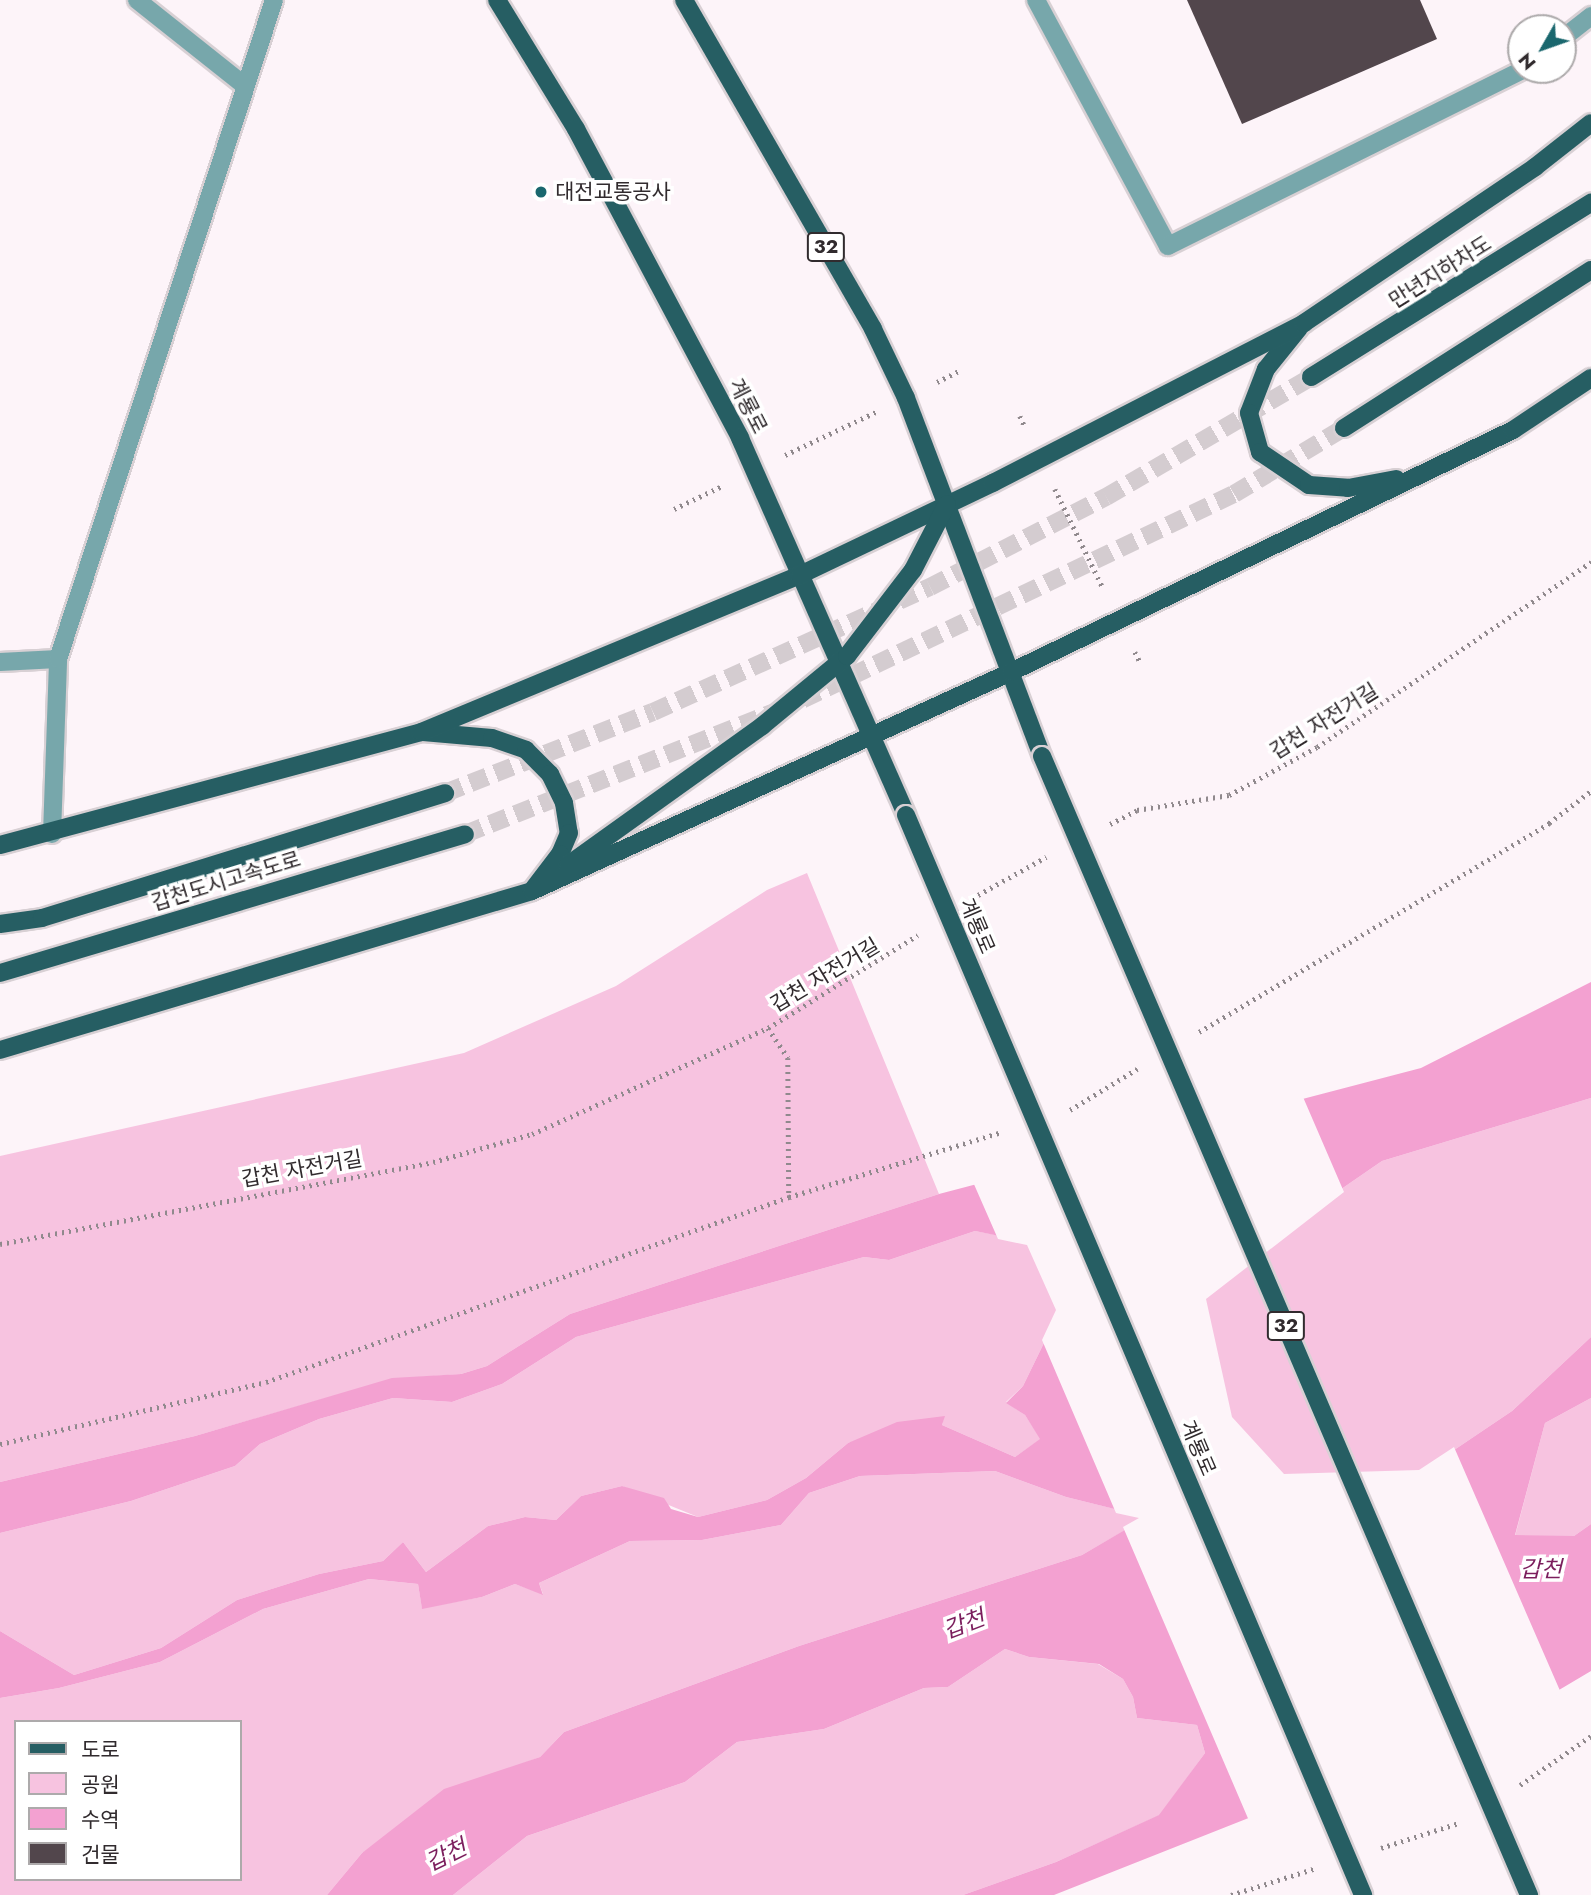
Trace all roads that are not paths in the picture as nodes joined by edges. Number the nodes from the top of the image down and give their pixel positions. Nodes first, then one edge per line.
1 (136, 0) edge
2 (274, 0) edge
3 (497, 0) edge
4 (684, 0) edge
5 (1036, 0) edge
6 (1591, 16) edge
7 (1577, 27) edge
8 (1507, 78) edge
9 (245, 86) junction
10 (1591, 123) edge
11 (1591, 203) edge
12 (1591, 270) edge
13 (1304, 323) junction
14 (1311, 377) tunnel mouth
15 (1591, 378) edge
16 (1344, 428) tunnel mouth
17 (1422, 474) junction
18 (947, 504) junction
19 (800, 575) junction
20 (58, 659) junction
21 (0, 662) edge
22 (1011, 672) junction
23 (421, 732) junction
24 (871, 735) junction
25 (445, 793) tunnel mouth
26 (52, 834) junction
27 (465, 834) tunnel mouth
28 (0, 845) edge
29 (532, 891) junction
30 (0, 924) edge
31 (0, 972) edge
32 (0, 1050) edge
33 (1363, 1895) edge
34 (1529, 1895) edge

1 - 9 street
2 - 9 street
3 - 19 main road, 계룡로
4 - 18 main road, 32
5 - 8 street
6 - 7 street
9 - 20 street
10 - 13 main road
11 - 14 main road, 만년지하차도
12 - 16 main road
13 - 17 main road
13 - 18 main road
15 - 17 main road
17 - 22 main road
18 - 19 main road
18 - 22 main road, 32
18 - 29 main road
19 - 23 main road
19 - 24 main road, 계룡로
20 - 21 street
20 - 26 street
22 - 24 main road
22 - 34 main road, 32, bridge
23 - 26 main road
23 - 29 main road
24 - 29 main road
24 - 33 main road, 계룡로, bridge
25 - 30 main road, 갑천도시고속도로
26 - 28 main road
27 - 31 main road, 갑천도시고속도로
29 - 32 main road

